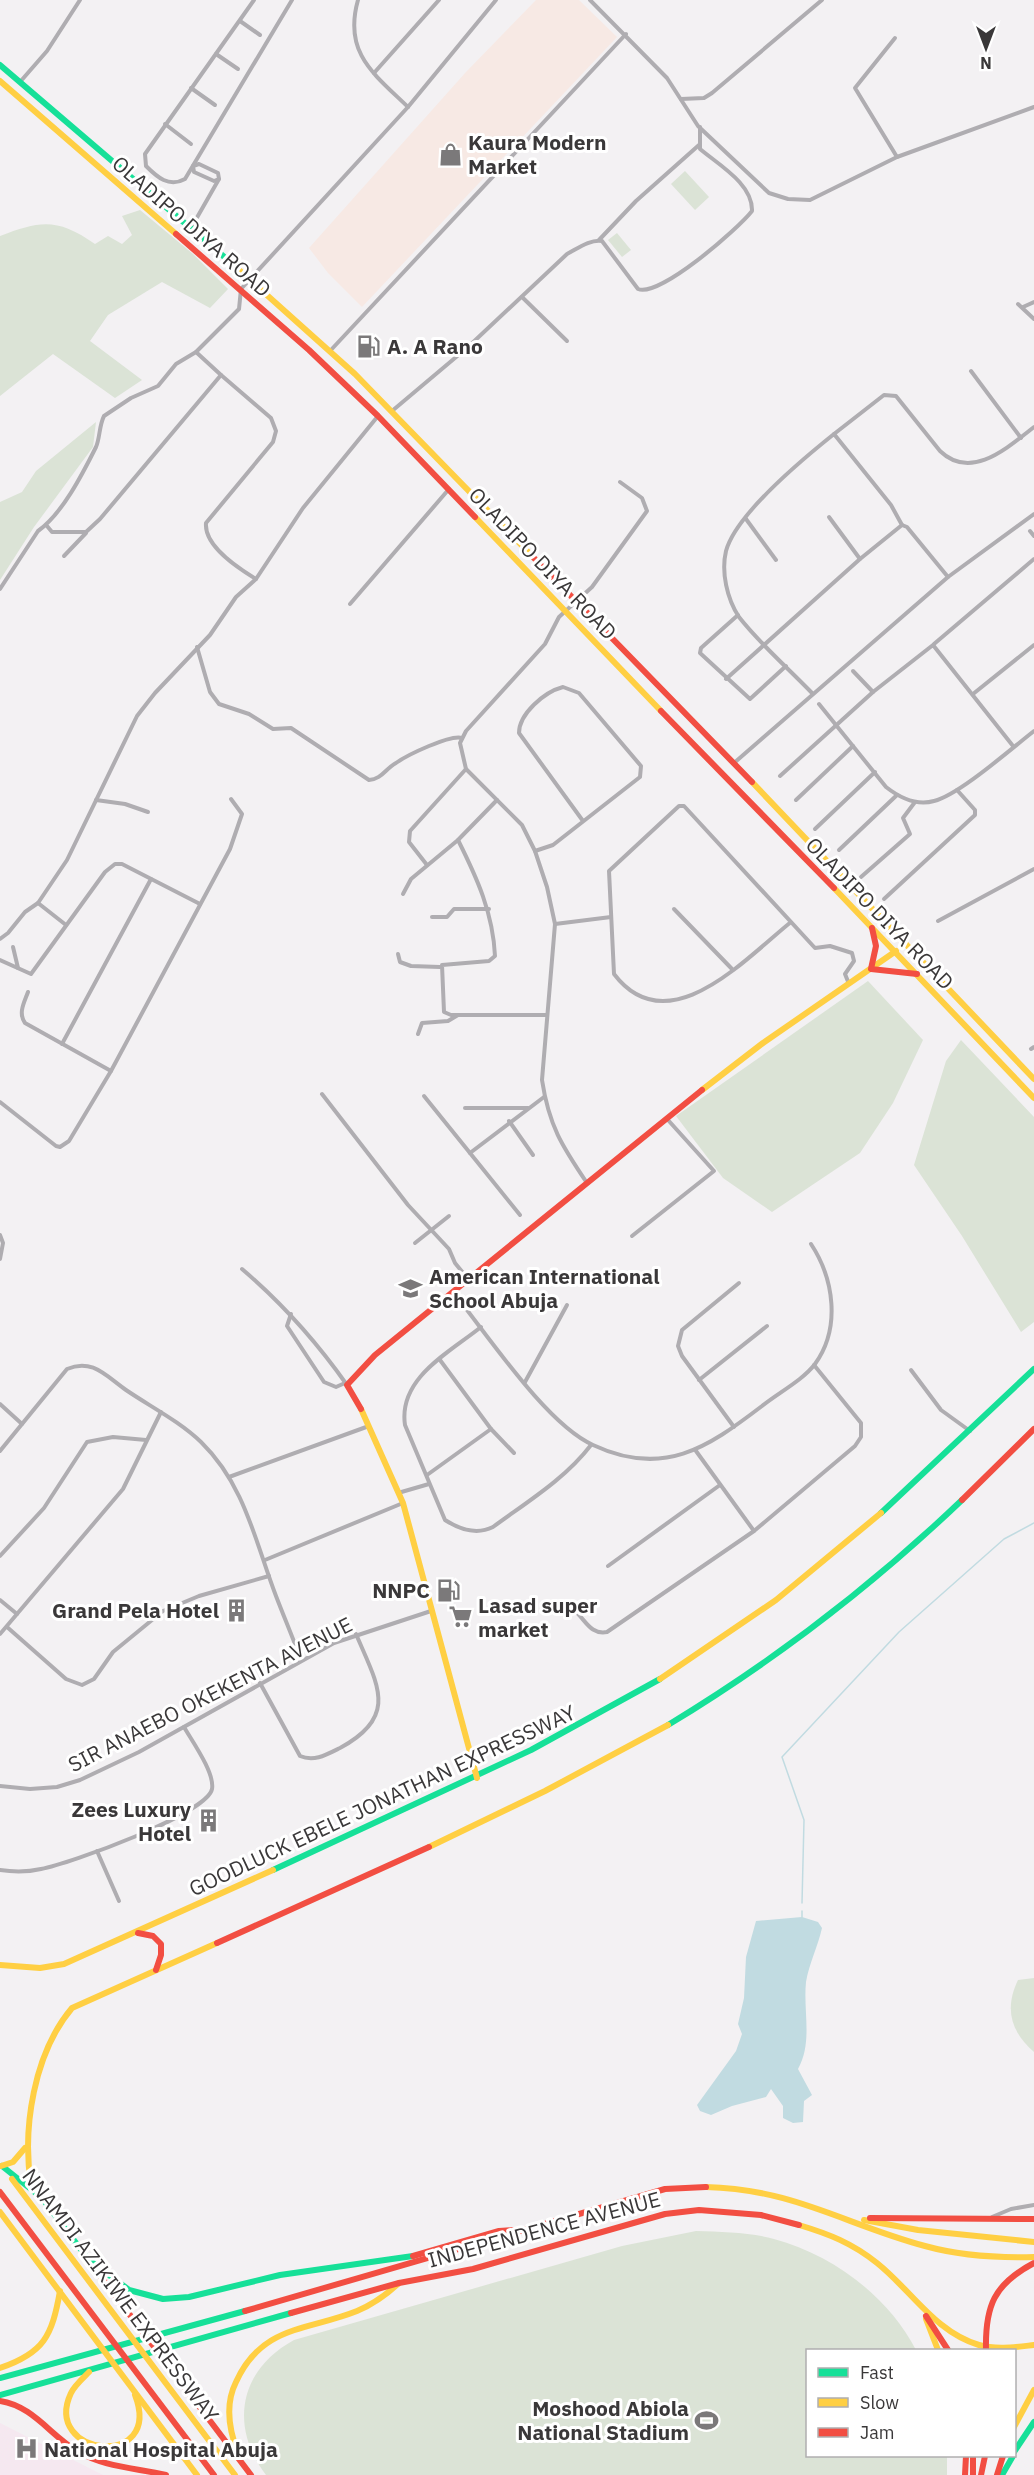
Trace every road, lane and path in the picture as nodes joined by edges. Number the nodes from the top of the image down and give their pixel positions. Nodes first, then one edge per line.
1 (80, 0) edge
2 (254, 0) edge
3 (292, 0) edge
4 (358, 0) edge
5 (439, 0) edge
6 (496, 0) edge
7 (590, 0) edge
8 (822, 0) edge
9 (240, 21) junction
10 (626, 34) junction
11 (260, 35) dead end
12 (895, 38) dead end
13 (216, 54) junction
14 (0, 64) edge
15 (238, 69) dead end
16 (374, 73) junction
17 (0, 81) edge
18 (20, 82) junction
19 (191, 88) junction
20 (681, 99) junction
21 (215, 105) dead end
22 (1034, 106) edge
23 (408, 107) junction
24 (165, 124) junction
25 (700, 127) junction
26 (191, 144) dead end
27 (699, 145) junction
28 (897, 157) junction
29 (193, 166) junction
30 (219, 178) junction
31 (191, 228) junction
32 (599, 240) junction
33 (250, 279) junction
34 (241, 289) junction
35 (522, 297) junction
36 (1034, 302) edge
37 (1018, 304) dead end
38 (1023, 307) junction
39 (1034, 319) edge
40 (567, 341) dead end
41 (330, 351) junction
42 (196, 352) junction
43 (970, 371) dead end
44 (221, 375) junction
45 (392, 411) junction
46 (378, 416) junction
47 (1034, 427) edge
48 (834, 434) junction
49 (1020, 438) junction
50 (620, 482) dead end
51 (449, 489) junction
52 (1034, 514) edge
53 (829, 517) dead end
54 (746, 519) junction
55 (902, 525) junction
56 (47, 526) junction
57 (1030, 531) dead end
58 (86, 532) junction
59 (1034, 536) edge
60 (64, 556) dead end
61 (860, 559) junction
62 (1034, 559) edge
63 (776, 560) dead end
64 (948, 578) junction
65 (256, 579) junction
66 (0, 589) edge
67 (577, 601) junction
68 (350, 604) dead end
69 (565, 611) junction
70 (738, 615) junction
71 (765, 644) junction
72 (933, 645) junction
73 (1034, 645) edge
74 (197, 647) junction
75 (786, 666) junction
76 (853, 671) dead end
77 (726, 679) junction
78 (873, 692) junction
79 (812, 693) junction
80 (973, 694) junction
81 (819, 704) dead end
82 (837, 726) junction
83 (1034, 730) edge
84 (462, 738) junction
85 (853, 746) junction
86 (1013, 746) junction
87 (734, 763) junction
88 (466, 769) junction
89 (875, 772) junction
90 (780, 776) dead end
91 (957, 790) junction
92 (897, 795) junction
93 (231, 799) dead end
94 (96, 800) junction
95 (497, 800) junction
96 (796, 800) dead end
97 (915, 802) junction
98 (148, 812) dead end
99 (584, 821) junction
100 (815, 829) dead end
101 (458, 840) junction
102 (839, 850) dead end
103 (535, 851) junction
104 (427, 865) junction
105 (1034, 869) edge
106 (861, 877) dead end
107 (151, 879) junction
108 (403, 894) dead end
109 (884, 899) dead end
110 (38, 903) junction
111 (200, 904) junction
112 (489, 909) junction
113 (674, 909) dead end
114 (432, 917) dead end
115 (611, 917) junction
116 (938, 921) dead end
117 (791, 922) junction
118 (555, 924) junction
119 (66, 925) junction
120 (872, 928) junction
121 (0, 939) edge
122 (905, 945) junction
123 (13, 946) dead end
124 (896, 951) junction
125 (398, 954) dead end
126 (0, 960) edge
127 (440, 967) junction
128 (18, 968) junction
129 (732, 969) junction
130 (871, 969) junction
131 (916, 974) junction
132 (849, 984) junction
133 (28, 992) dead end
134 (458, 1015) junction
135 (547, 1015) junction
136 (418, 1034) dead end
137 (62, 1044) junction
138 (111, 1071) junction
139 (1034, 1080) edge
140 (322, 1094) dead end
141 (424, 1096) dead end
142 (544, 1097) junction
143 (1034, 1098) edge
144 (0, 1102) edge
145 (465, 1108) dead end
146 (528, 1108) junction
147 (668, 1119) junction
148 (509, 1121) junction
149 (470, 1153) junction
150 (534, 1155) dead end
151 (587, 1183) junction
152 (520, 1215) dead end
153 (449, 1216) dead end
154 (430, 1231) junction
155 (0, 1235) edge
156 (632, 1236) dead end
157 (415, 1243) dead end
158 (811, 1244) dead end
159 (0, 1259) edge
160 (242, 1269) dead end
161 (468, 1279) junction
162 (739, 1283) dead end
163 (453, 1292) junction
164 (567, 1305) dead end
165 (291, 1314) junction
166 (767, 1326) dead end
167 (481, 1328) junction
168 (440, 1360) junction
169 (814, 1365) junction
170 (911, 1370) dead end
171 (1034, 1370) edge
172 (699, 1380) junction
173 (525, 1382) junction
174 (346, 1384) junction
175 (0, 1404) edge
176 (161, 1412) junction
177 (21, 1424) junction
178 (370, 1426) junction
179 (735, 1427) junction
180 (492, 1429) junction
181 (1034, 1429) edge
182 (971, 1431) junction
183 (146, 1440) junction
184 (591, 1445) junction
185 (0, 1451) edge
186 (696, 1451) junction
187 (514, 1453) dead end
188 (427, 1475) junction
189 (229, 1477) junction
190 (429, 1484) junction
191 (720, 1485) junction
192 (398, 1492) junction
193 (403, 1503) junction
194 (754, 1531) junction
195 (0, 1556) edge
196 (265, 1560) junction
197 (608, 1566) dead end
198 (270, 1576) junction
199 (0, 1600) edge
200 (431, 1611) junction
201 (548, 1612) dead end
202 (17, 1614) junction
203 (7, 1627) junction
204 (0, 1634) edge
205 (356, 1634) junction
206 (301, 1659) junction
207 (260, 1683) junction
208 (184, 1727) junction
209 (477, 1778) junction
210 (0, 1786) edge
211 (98, 1851) junction
212 (0, 1870) edge
213 (119, 1901) dead end
214 (134, 1933) junction
215 (0, 1965) edge
216 (156, 1971) junction
217 (27, 2145) junction
218 (1, 2166) edge
219 (0, 2192) edge
220 (42, 2198) junction
221 (1034, 2205) edge
222 (0, 2212) edge
223 (845, 2217) junction
224 (1034, 2219) edge
225 (987, 2220) junction
226 (530, 2230) junction
227 (1034, 2242) edge
228 (1034, 2257) edge
229 (89, 2260) junction
230 (1034, 2263) edge
231 (399, 2283) junction
232 (60, 2291) junction
233 (913, 2297) junction
234 (925, 2314) junction
235 (1034, 2345) edge
236 (938, 2349) edge
237 (947, 2349) edge
238 (986, 2349) edge
239 (0, 2368) edge
240 (93, 2369) junction
241 (0, 2378) edge
242 (127, 2380) junction
243 (1034, 2390) edge
244 (0, 2395) edge
245 (0, 2401) edge
246 (1034, 2421) edge
247 (1016, 2423) edge
248 (1016, 2449) edge
249 (966, 2457) edge
250 (973, 2457) edge
251 (985, 2457) edge
252 (1003, 2457) edge
253 (1011, 2457) edge
254 (166, 2475) edge
255 (197, 2475) edge
256 (214, 2475) edge
257 (235, 2475) edge
258 (251, 2475) edge
259 (965, 2475) edge
260 (973, 2475) edge
261 (981, 2475) edge
262 (997, 2475) edge
263 (1002, 2475) edge

1 - 18 street
2 - 9 street
3 - 29 street
4 - 16 street
5 - 16 street
6 - 23 street
7 - 10 street
8 - 20 street
9 - 11 street
9 - 13 street
10 - 20 street
10 - 41 street
12 - 28 street
13 - 15 street
13 - 19 street
14 - 18 main road, OLADIPO DIYA ROAD
16 - 23 street
17 - 34 main road, OLADIPO DIYA ROAD
18 - 31 main road, OLADIPO DIYA ROAD
19 - 21 street
19 - 24 street
20 - 25 street
22 - 28 street
23 - 33 street
24 - 26 street
24 - 29 street
25 - 27 street
25 - 28 street
27 - 32 street
27 - 32 street
29 - 30 street
29 - 30 street
30 - 31 street
31 - 33 main road, OLADIPO DIYA ROAD
32 - 35 street
33 - 34 street
33 - 41 main road, OLADIPO DIYA ROAD
34 - 42 street
34 - 46 main road, OLADIPO DIYA ROAD
35 - 40 street
35 - 45 street
36 - 38 street
37 - 38 street
38 - 39 street
41 - 45 main road, OLADIPO DIYA ROAD
42 - 44 street
42 - 56 street
43 - 49 street
44 - 58 street
44 - 65 street
45 - 67 main road, OLADIPO DIYA ROAD
46 - 51 main road, OLADIPO DIYA ROAD
46 - 65 street
47 - 49 street
48 - 49 street
48 - 54 street
48 - 55 street
50 - 67 street
51 - 68 street
51 - 69 main road, OLADIPO DIYA ROAD
52 - 64 street
53 - 61 street
54 - 63 street
54 - 70 street
55 - 61 street
55 - 64 street
56 - 58 street
56 - 66 street
57 - 59 street
58 - 60 street
61 - 71 street
62 - 72 street
64 - 79 street
65 - 74 street
67 - 69 street
67 - 87 main road, OLADIPO DIYA ROAD
69 - 84 street
69 - 120 main road, OLADIPO DIYA ROAD
70 - 71 street
70 - 77 street
71 - 75 street
71 - 77 street
72 - 78 street
72 - 80 street
73 - 80 street
74 - 84 street
74 - 94 street
75 - 77 street
75 - 79 street
76 - 78 street
78 - 82 street
79 - 87 street
80 - 86 street
81 - 82 street
82 - 85 street
82 - 90 street
83 - 86 street
84 - 88 street
85 - 89 street
85 - 96 street
86 - 91 street
87 - 122 main road, OLADIPO DIYA ROAD
88 - 95 street
88 - 104 street
89 - 92 street
89 - 100 street
91 - 97 street
91 - 109 street
92 - 97 street
92 - 102 street
93 - 111 street
94 - 98 street
94 - 110 street
95 - 101 street
95 - 103 street
97 - 106 street
99 - 99 street
99 - 103 street
101 - 104 street
101 - 112 street
103 - 118 street
104 - 108 street
105 - 116 street
107 - 111 street
107 - 119 street
107 - 137 street
110 - 119 street
110 - 121 street
111 - 138 street
112 - 114 street
112 - 127 street
113 - 129 street
115 - 117 street
115 - 118 street
115 - 129 street
117 - 129 street
117 - 132 street
118 - 135 street
119 - 128 street
120 - 124 main road, OLADIPO DIYA ROAD
120 - 130 main road
122 - 124 street
122 - 139 main road, OLADIPO DIYA ROAD
123 - 128 street
124 - 130 main road
124 - 131 main road, OLADIPO DIYA ROAD
125 - 127 street
126 - 128 street
127 - 134 street
130 - 131 main road
130 - 132 main road
131 - 143 main road, OLADIPO DIYA ROAD
132 - 147 main road
133 - 137 street
134 - 135 street
134 - 136 street
135 - 142 street
137 - 138 street
138 - 144 street
140 - 154 street
141 - 149 street
142 - 146 street
142 - 151 street
145 - 146 street
146 - 148 street
147 - 151 main road
147 - 156 street
148 - 149 street
148 - 150 street
149 - 152 street
151 - 161 main road
153 - 154 street
154 - 157 street
154 - 161 street
155 - 159 street
158 - 169 street
160 - 165 street
161 - 163 main road
162 - 172 street
163 - 167 street
163 - 174 main road
164 - 173 street
165 - 174 street
165 - 174 street
166 - 172 street
167 - 168 street
167 - 173 street
168 - 180 street
168 - 188 street
169 - 179 street
169 - 194 street
170 - 182 street
171 - 182 main road, GOODLUCK EBELE JONATHAN EXPRESSWAY
172 - 179 street
173 - 184 street
174 - 178 main road
175 - 177 street
176 - 177 street
176 - 183 street
176 - 189 street
177 - 185 street
178 - 189 street
178 - 192 main road
179 - 186 street
180 - 187 street
180 - 188 street
181 - 216 main road
182 - 209 main road, GOODLUCK EBELE JONATHAN EXPRESSWAY
183 - 195 street
183 - 202 street
184 - 186 street
184 - 190 street
186 - 191 street
188 - 190 street
189 - 196 street
190 - 192 street
191 - 194 street
191 - 197 street
192 - 193 main road
193 - 196 street
193 - 200 main road
194 - 201 street
196 - 198 street
198 - 203 street
198 - 206 street
199 - 202 street
200 - 205 street, SIR ANAEBO OKEKENTA AVENUE
200 - 209 main road
202 - 203 street
203 - 204 street
205 - 206 street, SIR ANAEBO OKEKENTA AVENUE
205 - 207 street
206 - 207 street, SIR ANAEBO OKEKENTA AVENUE
207 - 208 street, SIR ANAEBO OKEKENTA AVENUE
208 - 210 street, SIR ANAEBO OKEKENTA AVENUE
208 - 211 street
209 - 214 main road, GOODLUCK EBELE JONATHAN EXPRESSWAY
211 - 212 street
211 - 213 street
214 - 215 main road, GOODLUCK EBELE JONATHAN EXPRESSWAY
214 - 216 main road
216 - 217 main road
217 - 218 main road
217 - 220 main road
218 - 220 main road, NNAMDI AZIKIWE EXPRESSWAY
218 - 257 main road, NNAMDI AZIKIWE EXPRESSWAY
219 - 256 main road, NNAMDI AZIKIWE EXPRESSWAY
220 - 229 main road, NNAMDI AZIKIWE EXPRESSWAY
221 - 225 street
222 - 232 main road
223 - 225 main road
223 - 226 main road, INDEPENDENCE AVENUE
223 - 227 main road
223 - 228 main road, INDEPENDENCE AVENUE
224 - 225 main road
226 - 229 main road
226 - 241 main road, INDEPENDENCE AVENUE
229 - 258 main road, NNAMDI AZIKIWE EXPRESSWAY
230 - 238 main road
231 - 233 main road, INDEPENDENCE AVENUE
231 - 240 main road, INDEPENDENCE AVENUE
231 - 258 main road
232 - 239 main road
232 - 242 main road
233 - 234 main road
233 - 235 main road, INDEPENDENCE AVENUE
234 - 236 main road
234 - 237 main road
240 - 242 main road
240 - 244 main road, INDEPENDENCE AVENUE
242 - 255 main road
243 - 247 main road
245 - 254 main road
246 - 248 main road
249 - 259 main road
250 - 260 main road
251 - 261 main road
252 - 262 main road
253 - 263 main road

